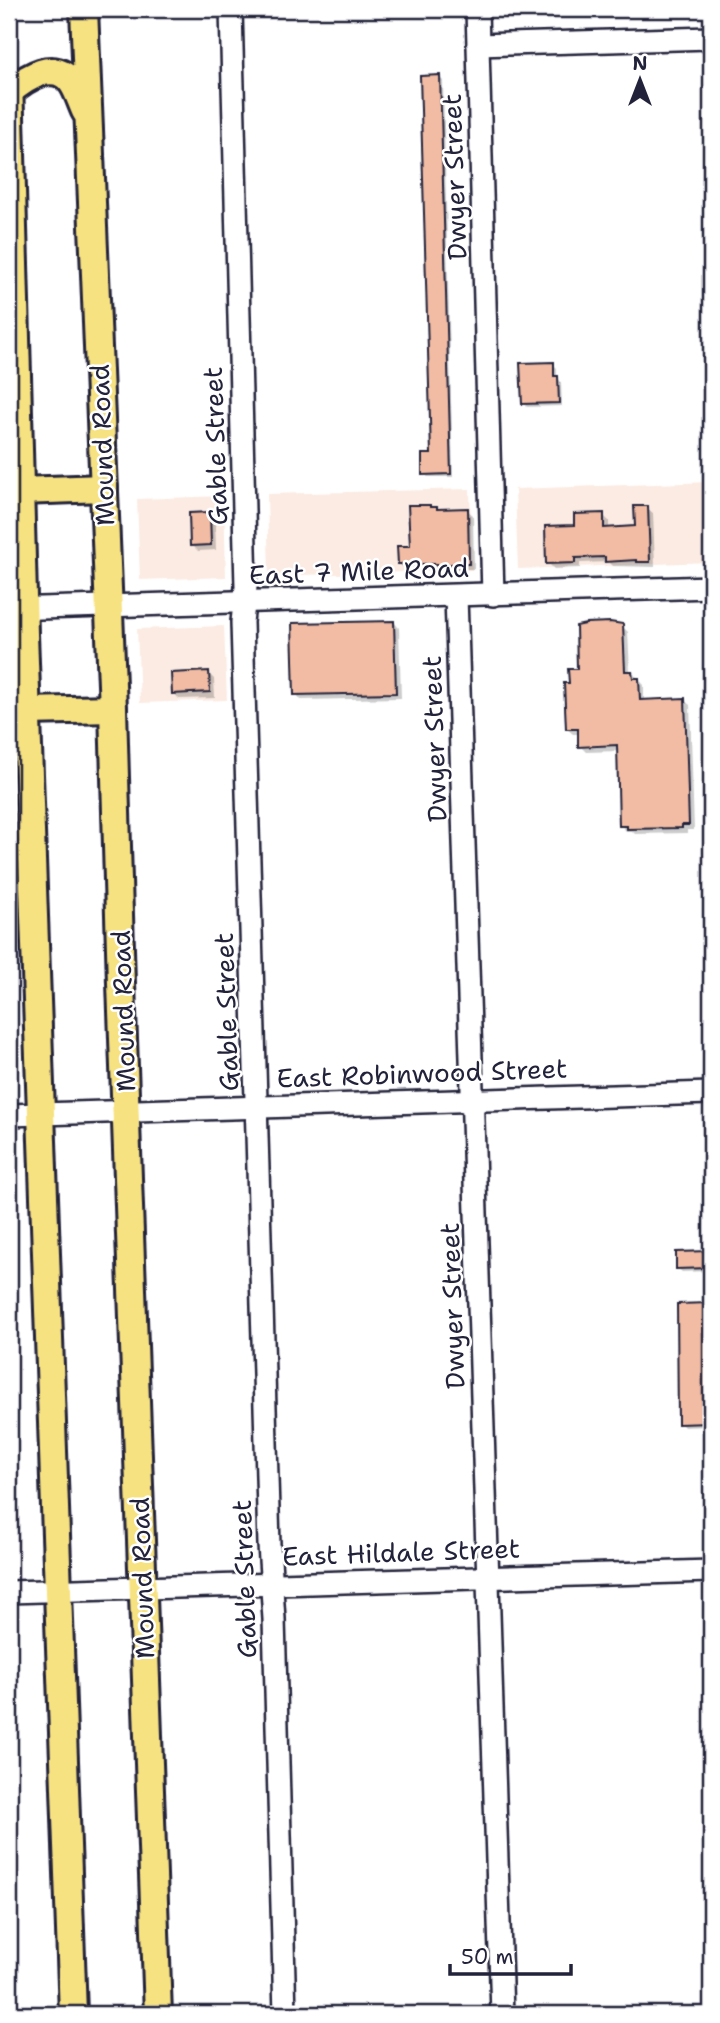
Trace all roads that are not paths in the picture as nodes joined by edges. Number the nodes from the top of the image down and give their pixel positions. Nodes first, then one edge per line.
1 (83, 9) edge
2 (231, 9) edge
3 (477, 9) edge
4 (711, 37) edge
5 (478, 46) junction
6 (9, 79) edge
7 (9, 92) edge
8 (88, 118) junction
9 (104, 488) junction
10 (20, 491) junction
11 (711, 587) edge
12 (493, 595) junction
13 (456, 596) junction
14 (244, 602) junction
15 (109, 606) junction
16 (16, 609) edge
17 (113, 709) junction
18 (26, 711) junction
19 (711, 1093) edge
20 (473, 1100) junction
21 (257, 1106) junction
22 (127, 1110) junction
23 (40, 1114) junction
24 (9, 1115) edge
25 (711, 1571) edge
26 (489, 1577) junction
27 (272, 1584) junction
28 (143, 1587) junction
29 (57, 1590) junction
30 (9, 1592) edge
31 (72, 2014) edge
32 (158, 2014) edge
33 (285, 2014) edge
34 (502, 2014) edge

1 - 8 main road, Mound Road
2 - 14 street, Gable Street
3 - 5 street, Dwyer Street
4 - 5 street
5 - 12 street, Dwyer Street
6 - 7 main road
7 - 8 main road
7 - 10 main road
8 - 9 main road, Mound Road
9 - 10 main road
9 - 15 main road, Mound Road
10 - 16 main road
11 - 12 street, East 7 Mile Road
12 - 13 street, East 7 Mile Road
13 - 14 street, East 7 Mile Road
13 - 20 street, Dwyer Street
14 - 15 street, East 7 Mile Road
14 - 21 street, Gable Street
15 - 16 street, East 7 Mile Road
15 - 17 main road, Mound Road
16 - 18 main road
17 - 18 main road
17 - 22 main road, Mound Road
18 - 23 main road
19 - 20 street, East Robinwood Street
20 - 21 street, East Robinwood Street
20 - 26 street, Dwyer Street
21 - 22 street, East Robinwood Street
21 - 27 street, Gable Street
22 - 23 street, East Robinwood Street
22 - 28 main road, Mound Road
23 - 24 street, East Robinwood Street
23 - 29 main road
25 - 26 street, East Hildale Street
26 - 27 street, East Hildale Street
26 - 34 street, Dwyer Street
27 - 28 street, East Hildale Street
27 - 33 street, Gable Street
28 - 29 street, East Hildale Street
28 - 32 main road, Mound Road
29 - 30 street, East Hildale Street
29 - 31 main road

